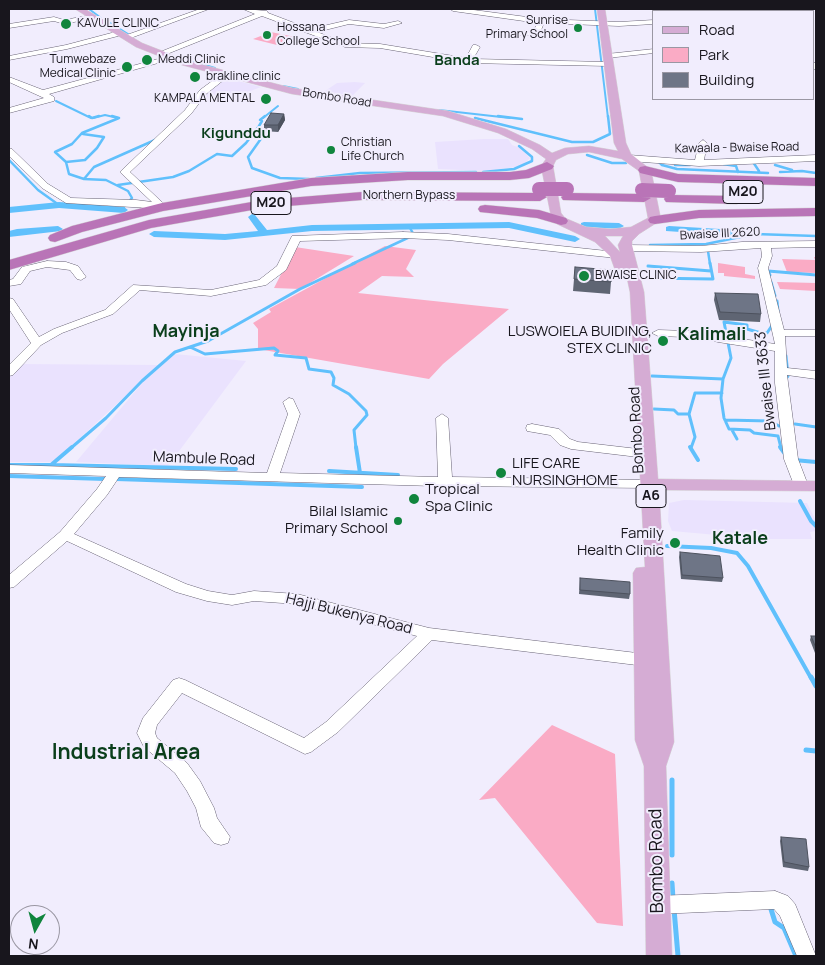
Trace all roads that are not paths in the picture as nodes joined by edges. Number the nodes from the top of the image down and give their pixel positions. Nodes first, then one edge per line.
1 (79, 9) edge
2 (206, 9) edge
3 (246, 9) edge
4 (275, 9) edge
5 (453, 9) edge
6 (601, 9) edge
7 (262, 13) junction
8 (92, 17) junction
9 (542, 21) junction
10 (652, 22) edge
11 (603, 23) junction
12 (398, 24) dead end
13 (9, 26) edge
14 (310, 31) junction
15 (520, 33) dead end
16 (122, 35) junction
17 (476, 47) dead end
18 (652, 51) edge
19 (9, 57) edge
20 (159, 57) junction
21 (607, 59) junction
22 (468, 61) junction
23 (226, 75) junction
24 (9, 79) edge
25 (42, 93) junction
26 (9, 111) edge
27 (461, 117) junction
28 (618, 127) junction
29 (704, 143) dead end
30 (589, 149) junction
31 (572, 150) junction
32 (9, 151) edge
33 (628, 157) junction
34 (816, 158) edge
35 (549, 162) junction
36 (699, 163) junction
37 (645, 170) junction
38 (816, 182) edge
39 (816, 193) edge
40 (670, 195) junction
41 (816, 201) edge
42 (162, 207) junction
43 (816, 212) edge
44 (655, 220) junction
45 (561, 221) junction
46 (584, 231) junction
47 (634, 231) junction
48 (59, 244) junction
49 (766, 244) junction
50 (816, 244) edge
51 (621, 251) junction
52 (9, 252) edge
53 (9, 265) edge
54 (82, 277) dead end
55 (9, 283) edge
56 (9, 301) edge
57 (658, 333) dead end
58 (779, 333) junction
59 (816, 333) edge
60 (37, 343) junction
61 (782, 348) junction
62 (782, 371) junction
63 (9, 372) edge
64 (816, 375) edge
65 (289, 402) dead end
66 (442, 418) dead end
67 (532, 428) dead end
68 (638, 453) junction
69 (9, 469) edge
70 (115, 472) junction
71 (272, 478) junction
72 (444, 483) junction
73 (644, 488) junction
74 (811, 488) edge
75 (65, 535) junction
76 (9, 583) edge
77 (429, 634) junction
78 (645, 660) junction
79 (655, 766) junction
80 (221, 837) dead end
81 (657, 905) junction
82 (659, 956) edge
83 (808, 956) edge

1 - 8 main road, Bombo Road
2 - 16 street
3 - 7 street
4 - 7 street
5 - 9 street
6 - 11 main road
7 - 14 street
7 - 20 street
8 - 13 street
8 - 16 main road, Bombo Road
9 - 11 street
9 - 15 street
10 - 11 street
11 - 21 main road
12 - 14 street
14 - 22 street
16 - 19 street
16 - 20 main road, Bombo Road
17 - 22 street
18 - 21 street
20 - 23 main road, Bombo Road
20 - 25 street
21 - 22 street
21 - 28 main road
23 - 27 main road, Bombo Road
23 - 42 street
24 - 25 street
25 - 26 street
27 - 31 main road, Bombo Road
27 - 35 main road, Bombo Road
28 - 30 main road
28 - 33 main road
29 - 36 street
30 - 31 main road
30 - 33 main road
31 - 35 main road
32 - 42 street
33 - 36 street, Kawaala - Bwaise Road
33 - 37 main road
34 - 36 street, Kawaala - Bwaise Road
35 - 42 highway
35 - 45 main road
37 - 38 highway
37 - 44 main road
39 - 40 highway, Northern Bypass / M20
40 - 41 highway, Northern Bypass
40 - 48 highway, Northern Bypass / M20
42 - 48 highway
43 - 44 highway
44 - 47 main road
45 - 46 main road
45 - 48 highway
46 - 47 main road
46 - 51 main road, Bombo Road
47 - 51 main road
48 - 52 highway, Northern Bypass / M20
48 - 53 highway, Northern Bypass / M20
49 - 50 street, Bwaise III 2620
49 - 51 street, Bwaise III 2620
49 - 58 street, Bwaise III 3633
51 - 60 street, Bwaise III 2620
51 - 68 main road, Bombo Road
51 - 73 main road, Bombo Road / A6
54 - 55 street
56 - 60 street
57 - 61 street
58 - 59 street
58 - 61 street, Bwaise III 3633
60 - 63 street
61 - 62 street, Bwaise III 3633
62 - 64 street
62 - 74 street, Bwaise III 3633
65 - 71 street
66 - 72 street
67 - 68 street
68 - 73 main road, Bombo Road
69 - 70 street, Mambule Road
70 - 71 street, Mambule Road
70 - 75 street
71 - 72 street, Mambule Road
72 - 73 street, Mambule Road
73 - 74 main road
73 - 78 main road, Bombo Road / A6
73 - 79 main road, Bombo Road / A6
75 - 76 street
75 - 77 street, Hajji Bukenya Road
77 - 78 street, Hajji Bukenya Road
77 - 80 street
78 - 79 main road, Bombo Road / A6
79 - 81 main road, Bombo Road
81 - 82 main road, Bombo Road
81 - 83 street

